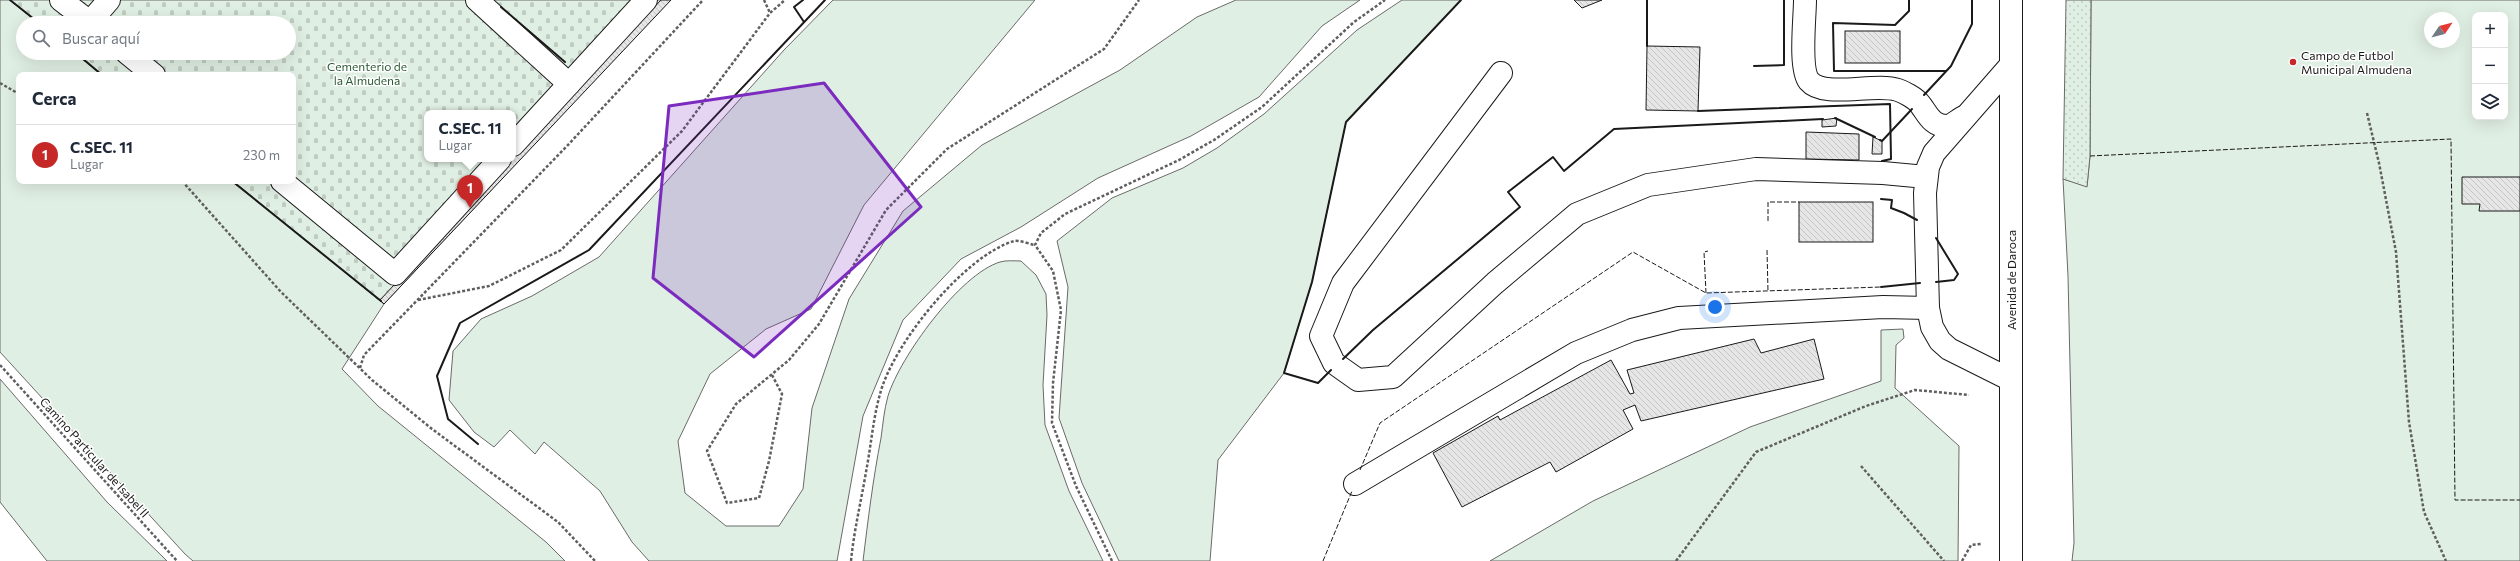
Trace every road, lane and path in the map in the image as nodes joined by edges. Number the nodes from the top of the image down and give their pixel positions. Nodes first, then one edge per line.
1 (61, 0) edge
2 (108, 0) edge
3 (477, 0) edge
4 (646, 0) edge
5 (703, 0) edge
6 (764, 0) edge
7 (785, 0) edge
8 (1139, 0) edge
9 (1386, 0) edge
10 (1805, 0) edge
11 (2011, 0) edge
12 (770, 14) junction
13 (81, 16) edge
14 (95, 16) edge
15 (136, 60) edge
16 (2010, 66) junction
17 (150, 72) edge
18 (1501, 73) dead end
19 (0, 83) edge
20 (569, 84) junction
21 (16, 92) edge
22 (2367, 114) dead end
23 (1964, 117) junction
24 (516, 142) edge
25 (497, 162) edge
26 (1926, 177) junction
27 (185, 184) edge
28 (286, 184) edge
29 (1035, 245) junction
30 (418, 300) junction
31 (1928, 308) junction
32 (0, 365) edge
33 (360, 368) junction
34 (772, 375) junction
35 (2010, 380) junction
36 (1970, 395) dead end
37 (1861, 466) dead end
38 (1355, 484) dead end
39 (177, 561) edge
40 (595, 561) edge
41 (851, 561) edge
42 (1112, 561) edge
43 (1676, 561) edge
44 (1944, 561) edge
45 (2011, 561) edge
46 (2446, 561) edge

1 - 13 street
2 - 14 street
3 - 20 street
4 - 20 street
5 - 30 path
6 - 12 path
7 - 12 path
8 - 34 path
9 - 29 path
10 - 23 street
11 - 16 street, Avenida de Daroca
12 - 30 path
15 - 17 street
16 - 23 street
16 - 35 street, Avenida de Daroca
18 - 26 street
19 - 21 path
20 - 24 street
22 - 46 path
23 - 26 street
25 - 28 street
26 - 31 street
27 - 33 path
29 - 41 path
29 - 42 path
30 - 33 path
31 - 35 street
31 - 38 street
32 - 39 path, Camino Particular de Isabel II
33 - 40 path
34 - 34 path
35 - 45 street, Avenida de Daroca
36 - 43 path
37 - 44 path

